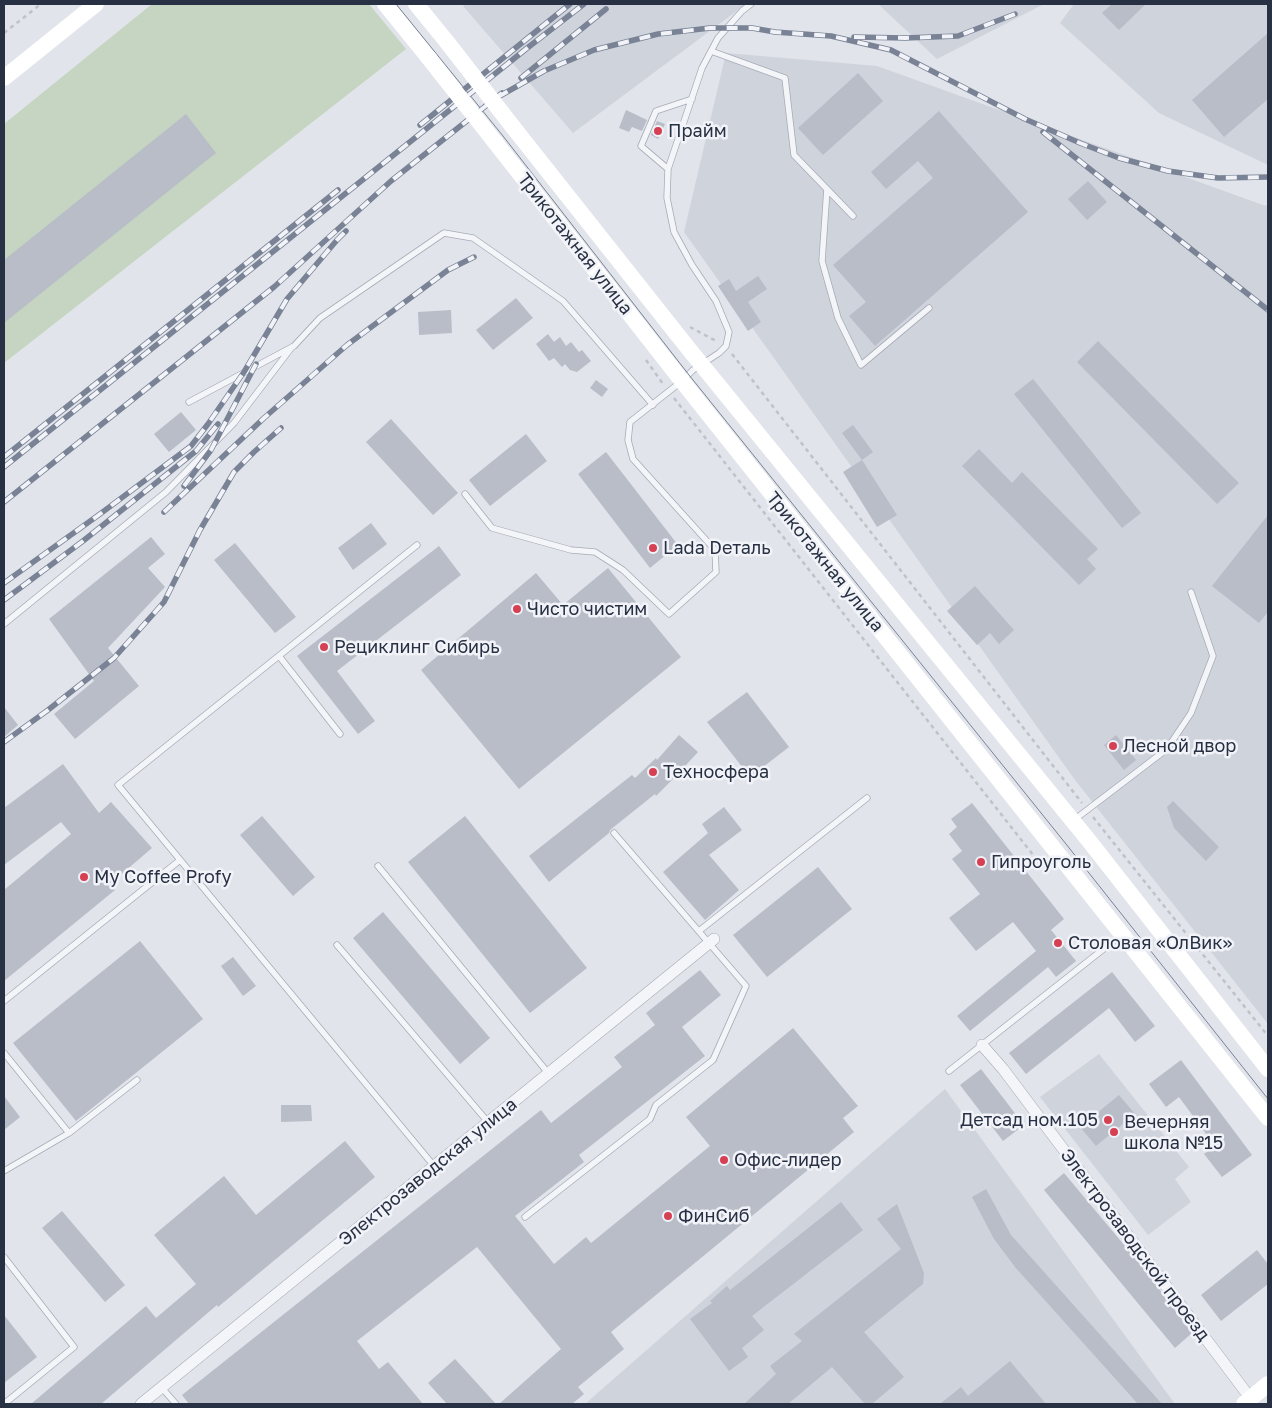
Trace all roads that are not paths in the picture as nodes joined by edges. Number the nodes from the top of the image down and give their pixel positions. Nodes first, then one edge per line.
1 (96, 4) edge
2 (385, 4) edge
3 (416, 4) edge
4 (751, 4) edge
5 (711, 51) junction
6 (4, 78) edge
7 (692, 99) junction
8 (668, 169) junction
9 (827, 189) junction
10 (853, 216) dead end
11 (928, 308) dead end
12 (294, 346) junction
13 (701, 365) junction
14 (682, 381) junction
15 (189, 402) dead end
16 (652, 405) junction
17 (465, 494) dead end
18 (417, 545) dead end
19 (1191, 592) dead end
20 (4, 624) edge
21 (278, 656) junction
22 (340, 734) dead end
23 (867, 798) dead end
24 (1072, 821) junction
25 (614, 833) dead end
26 (180, 860) junction
27 (378, 866) dead end
28 (699, 931) junction
29 (1123, 934) junction
30 (712, 942) junction
31 (337, 945) dead end
32 (4, 1001) edge
33 (982, 1045) junction
34 (4, 1053) edge
35 (1268, 1068) edge
36 (949, 1070) dead end
37 (549, 1074) junction
38 (137, 1080) dead end
39 (1268, 1118) edge
40 (488, 1123) junction
41 (70, 1133) junction
42 (434, 1166) junction
43 (4, 1171) edge
44 (525, 1217) dead end
45 (4, 1257) edge
46 (1268, 1384) edge
47 (162, 1388) junction
48 (1248, 1402) edge
49 (4, 1404) edge
50 (141, 1404) edge
51 (176, 1404) edge

1 - 6 main road
2 - 14 main road, Трикотажная улица, bridge
3 - 13 main road, Трикотажная улица, bridge
4 - 5 lane
5 - 7 lane
5 - 9 lane
7 - 8 lane
7 - 8 lane
8 - 13 lane
9 - 10 lane
9 - 11 lane
12 - 15 lane
12 - 16 lane
12 - 20 lane
13 - 14 lane
13 - 24 main road, Трикотажная улица
14 - 16 lane
14 - 29 main road, Трикотажная улица
16 - 17 lane
18 - 21 lane
19 - 24 lane
21 - 22 lane
21 - 26 lane
23 - 28 lane
24 - 35 main road, Трикотажная улица
25 - 28 lane
26 - 32 lane
26 - 42 lane
27 - 37 lane
28 - 30 lane
29 - 33 lane
29 - 39 main road, Трикотажная улица
30 - 37 street, Электрозаводская улица
30 - 44 lane
31 - 40 lane
33 - 36 lane
33 - 48 street, Электрозаводской проезд
34 - 41 lane
37 - 40 street, Электрозаводская улица
38 - 41 lane
40 - 42 street, Электрозаводская улица
41 - 43 lane
42 - 47 street, Электрозаводская улица
45 - 49 lane
46 - 48 main road
47 - 50 street, Электрозаводская улица
47 - 51 lane

